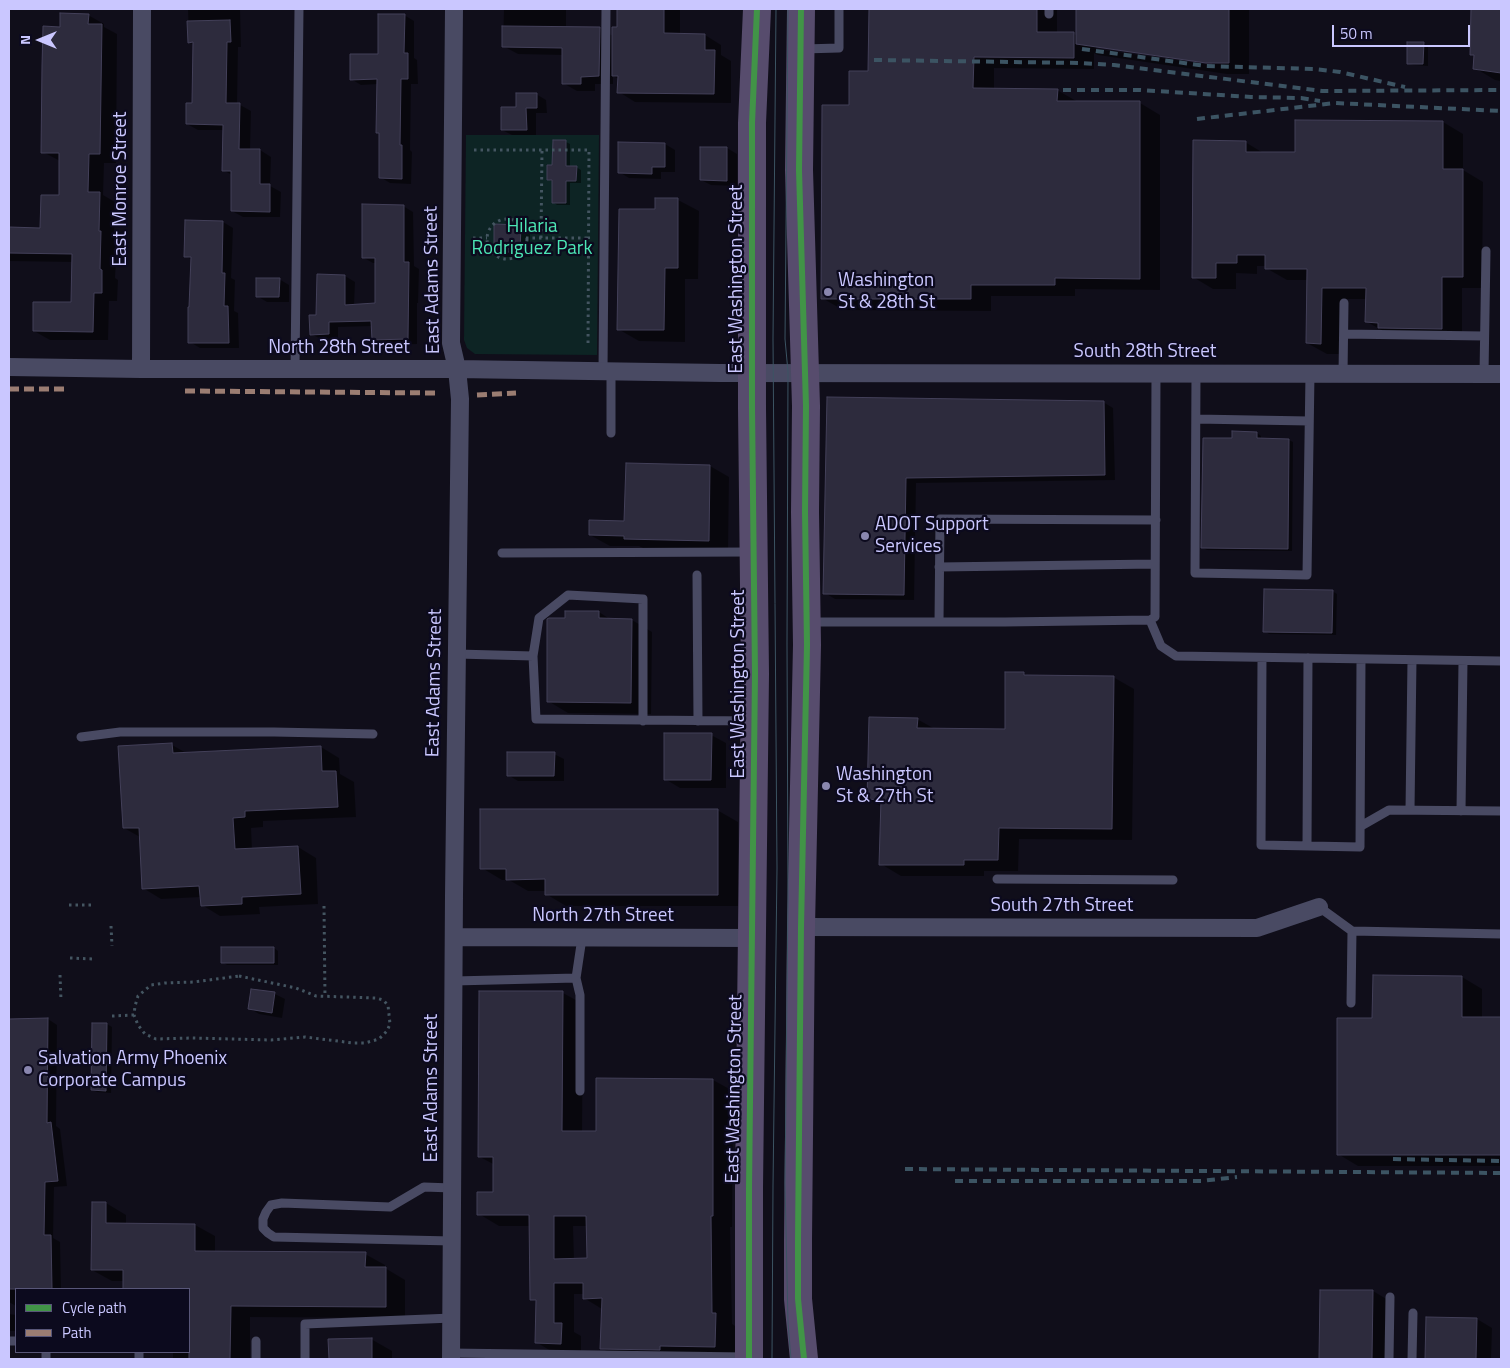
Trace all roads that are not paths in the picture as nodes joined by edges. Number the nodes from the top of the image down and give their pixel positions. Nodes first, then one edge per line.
1 (142, 9) edge
2 (299, 9) edge
3 (454, 9) edge
4 (606, 9) edge
5 (757, 9) edge
6 (801, 9) edge
7 (839, 9) edge
8 (800, 49) junction
9 (1486, 251) dead end
10 (1344, 303) dead end
11 (1344, 334) junction
12 (1484, 336) junction
13 (9, 367) edge
14 (141, 369) junction
15 (295, 369) junction
16 (457, 369) junction
17 (607, 371) junction
18 (752, 372) junction
19 (797, 372) junction
20 (1156, 374) junction
21 (1196, 374) junction
22 (1310, 374) junction
23 (1343, 374) junction
24 (1493, 374) edge
25 (1196, 419) junction
26 (1310, 421) junction
27 (611, 433) dead end
28 (1156, 520) junction
29 (754, 552) junction
30 (502, 553) dead end
31 (1156, 564) junction
32 (939, 567) junction
33 (698, 575) dead end
34 (1150, 620) junction
35 (806, 622) junction
36 (939, 622) junction
37 (457, 654) junction
38 (533, 656) junction
39 (1262, 658) junction
40 (1308, 658) junction
41 (1361, 659) junction
42 (1412, 660) junction
43 (1462, 661) junction
44 (1501, 661) edge
45 (643, 721) junction
46 (698, 721) junction
47 (755, 721) junction
48 (373, 734) dead end
49 (81, 737) dead end
50 (1410, 810) junction
51 (1461, 810) junction
52 (1501, 811) edge
53 (1361, 826) junction
54 (1307, 845) junction
55 (997, 879) dead end
56 (1173, 880) dead end
57 (1319, 906) joint
58 (801, 927) junction
59 (1352, 931) junction
60 (1501, 934) edge
61 (454, 937) junction
62 (582, 938) junction
63 (752, 938) junction
64 (576, 978) junction
65 (454, 981) junction
66 (1351, 1003) dead end
67 (580, 1091) dead end
68 (452, 1188) junction
69 (452, 1241) junction
70 (1390, 1297) dead end
71 (1413, 1313) dead end
72 (452, 1318) junction
73 (256, 1342) dead end
74 (451, 1356) edge
75 (749, 1358) edge
76 (256, 1359) edge
77 (305, 1359) edge
78 (804, 1359) edge
79 (1389, 1359) edge
80 (1412, 1359) edge

1 - 14 street, East Monroe Street
2 - 15 lane
3 - 16 street, East Adams Street
4 - 17 lane
5 - 18 main road, East Washington Street
6 - 8 main road
7 - 8 lane
8 - 19 main road
9 - 12 lane
10 - 11 lane
11 - 12 lane
11 - 23 lane
12 - 24 lane
13 - 14 street, North 28th Street
14 - 15 street, North 28th Street
15 - 16 street, North 28th Street
16 - 17 street, North 28th Street
16 - 37 street, East Adams Street
17 - 18 street, North 28th Street
17 - 27 lane
18 - 19 street, North 28th Street
18 - 29 main road, East Washington Street
19 - 20 street, South 28th Street
19 - 35 main road
20 - 21 street, South 28th Street
20 - 28 lane
21 - 22 street, South 28th Street
21 - 25 lane
22 - 23 street, South 28th Street
22 - 26 lane
23 - 24 street, South 28th Street
25 - 26 lane
25 - 26 lane
28 - 31 lane
28 - 32 lane
29 - 30 lane
29 - 47 main road, East Washington Street
31 - 32 lane
31 - 34 lane
32 - 36 lane
33 - 46 lane
34 - 36 lane
34 - 39 lane
35 - 36 lane
35 - 58 main road
37 - 38 lane
37 - 61 street, East Adams Street
38 - 45 lane
38 - 45 lane
39 - 40 lane
39 - 54 lane
40 - 41 lane
40 - 54 lane
41 - 42 lane
41 - 53 lane
42 - 43 lane
42 - 50 lane
43 - 44 lane
43 - 51 lane
45 - 46 lane
46 - 47 lane
47 - 63 main road, East Washington Street
48 - 49 lane
50 - 51 lane
50 - 53 lane
51 - 52 lane
53 - 54 lane
55 - 56 lane
57 - 58 street, South 27th Street
57 - 59 lane
58 - 78 main road
59 - 60 lane
59 - 66 lane
61 - 62 street, North 27th Street
61 - 65 street, East Adams Street
62 - 63 street, North 27th Street
62 - 64 lane
63 - 75 main road, East Washington Street
64 - 65 lane
64 - 67 lane
65 - 68 street, East Adams Street
68 - 69 street, East Adams Street
68 - 69 lane
69 - 72 street, East Adams Street
70 - 79 lane
71 - 80 lane
72 - 74 street, East Adams Street
72 - 77 lane
73 - 76 lane
74 - 75 lane

